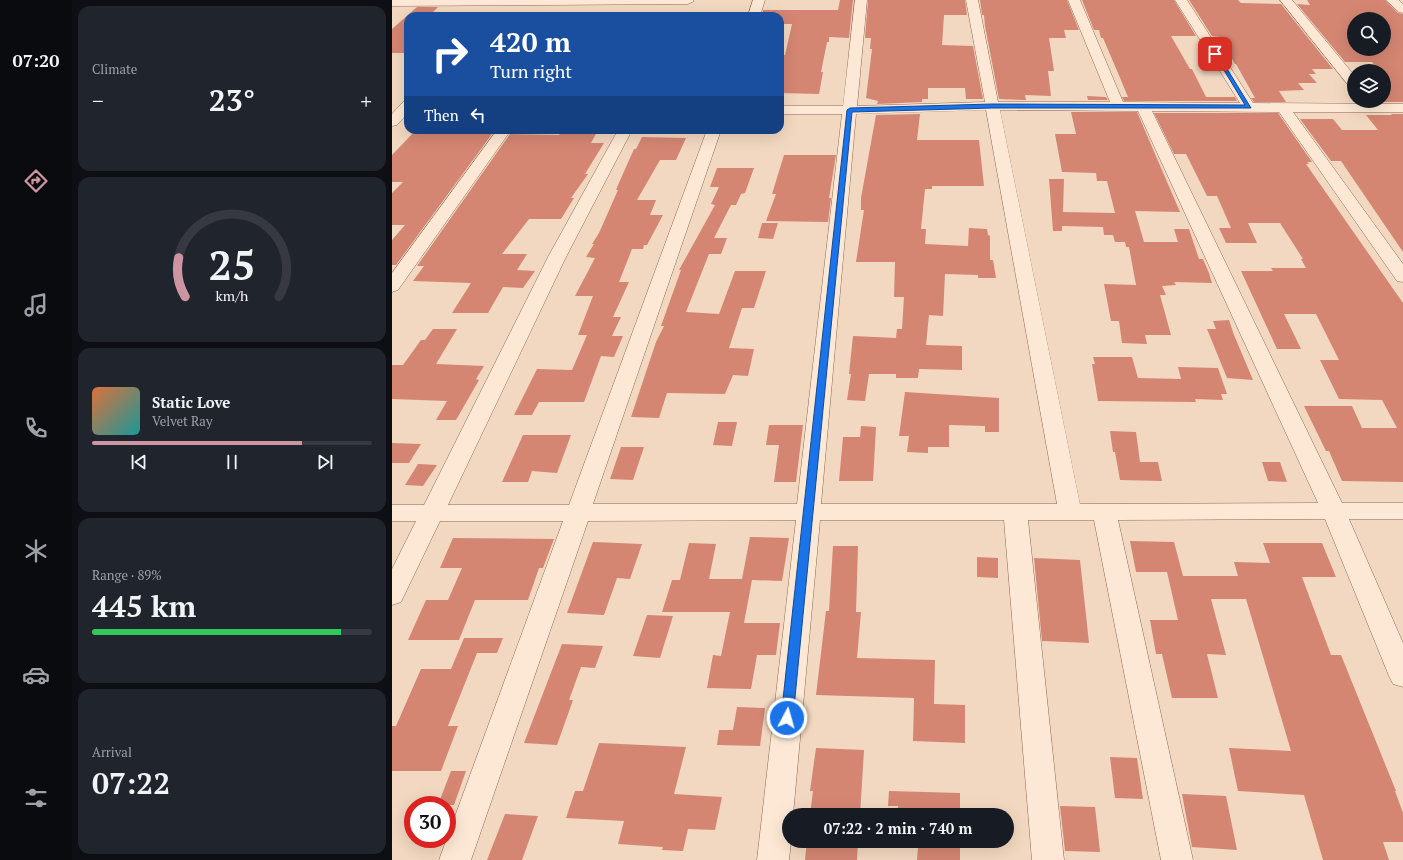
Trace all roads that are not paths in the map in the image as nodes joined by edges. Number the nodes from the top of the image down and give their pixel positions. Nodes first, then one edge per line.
1 (760, 0) edge
2 (861, 0) edge
3 (972, 0) edge
4 (1074, 0) edge
5 (1181, 0) edge
6 (1286, 0) edge
7 (1392, 0) edge
8 (502, 1) edge
9 (411, 2) edge
10 (392, 3) edge
11 (588, 4) edge
12 (687, 4) edge
13 (1403, 10) edge
14 (492, 12) edge
15 (756, 12) edge
16 (398, 14) dead end
17 (1347, 74) edge
18 (992, 106) junction
19 (1118, 106) junction
20 (1143, 106) junction
21 (1347, 106) edge
22 (1249, 107) junction
23 (1391, 107) edge
24 (1283, 108) junction
25 (1403, 108) edge
26 (403, 109) edge
27 (784, 110) edge
28 (850, 110) junction
29 (392, 122) edge
30 (501, 134) edge
31 (623, 134) edge
32 (713, 134) edge
33 (1403, 277) edge
34 (392, 286) edge
35 (1015, 511) junction
36 (1070, 511) junction
37 (1104, 511) junction
38 (1403, 511) edge
39 (392, 512) edge
40 (432, 512) junction
41 (578, 512) junction
42 (808, 512) junction
43 (1334, 512) junction
44 (392, 595) edge
45 (1403, 676) edge
46 (456, 860) edge
47 (773, 860) edge
48 (1048, 860) edge
49 (1177, 860) edge

1 - 15 street
2 - 28 street
3 - 18 street
4 - 19 street
5 - 22 street
6 - 17 street
7 - 13 street
8 - 9 street
8 - 11 street
8 - 14 street
9 - 10 street
9 - 16 street
11 - 12 street
18 - 19 street
18 - 28 street
18 - 36 street
19 - 20 street
20 - 22 street
20 - 43 street
21 - 24 street
22 - 24 street
23 - 25 street
24 - 33 street
26 - 29 street
27 - 28 street
28 - 42 street
30 - 34 street
31 - 40 street
32 - 41 street
35 - 36 street
35 - 42 street
35 - 48 street
36 - 37 street
37 - 43 street
37 - 49 street
38 - 43 street
39 - 40 street
40 - 41 street
40 - 44 street
41 - 42 street
41 - 46 street
42 - 47 street
43 - 45 street

